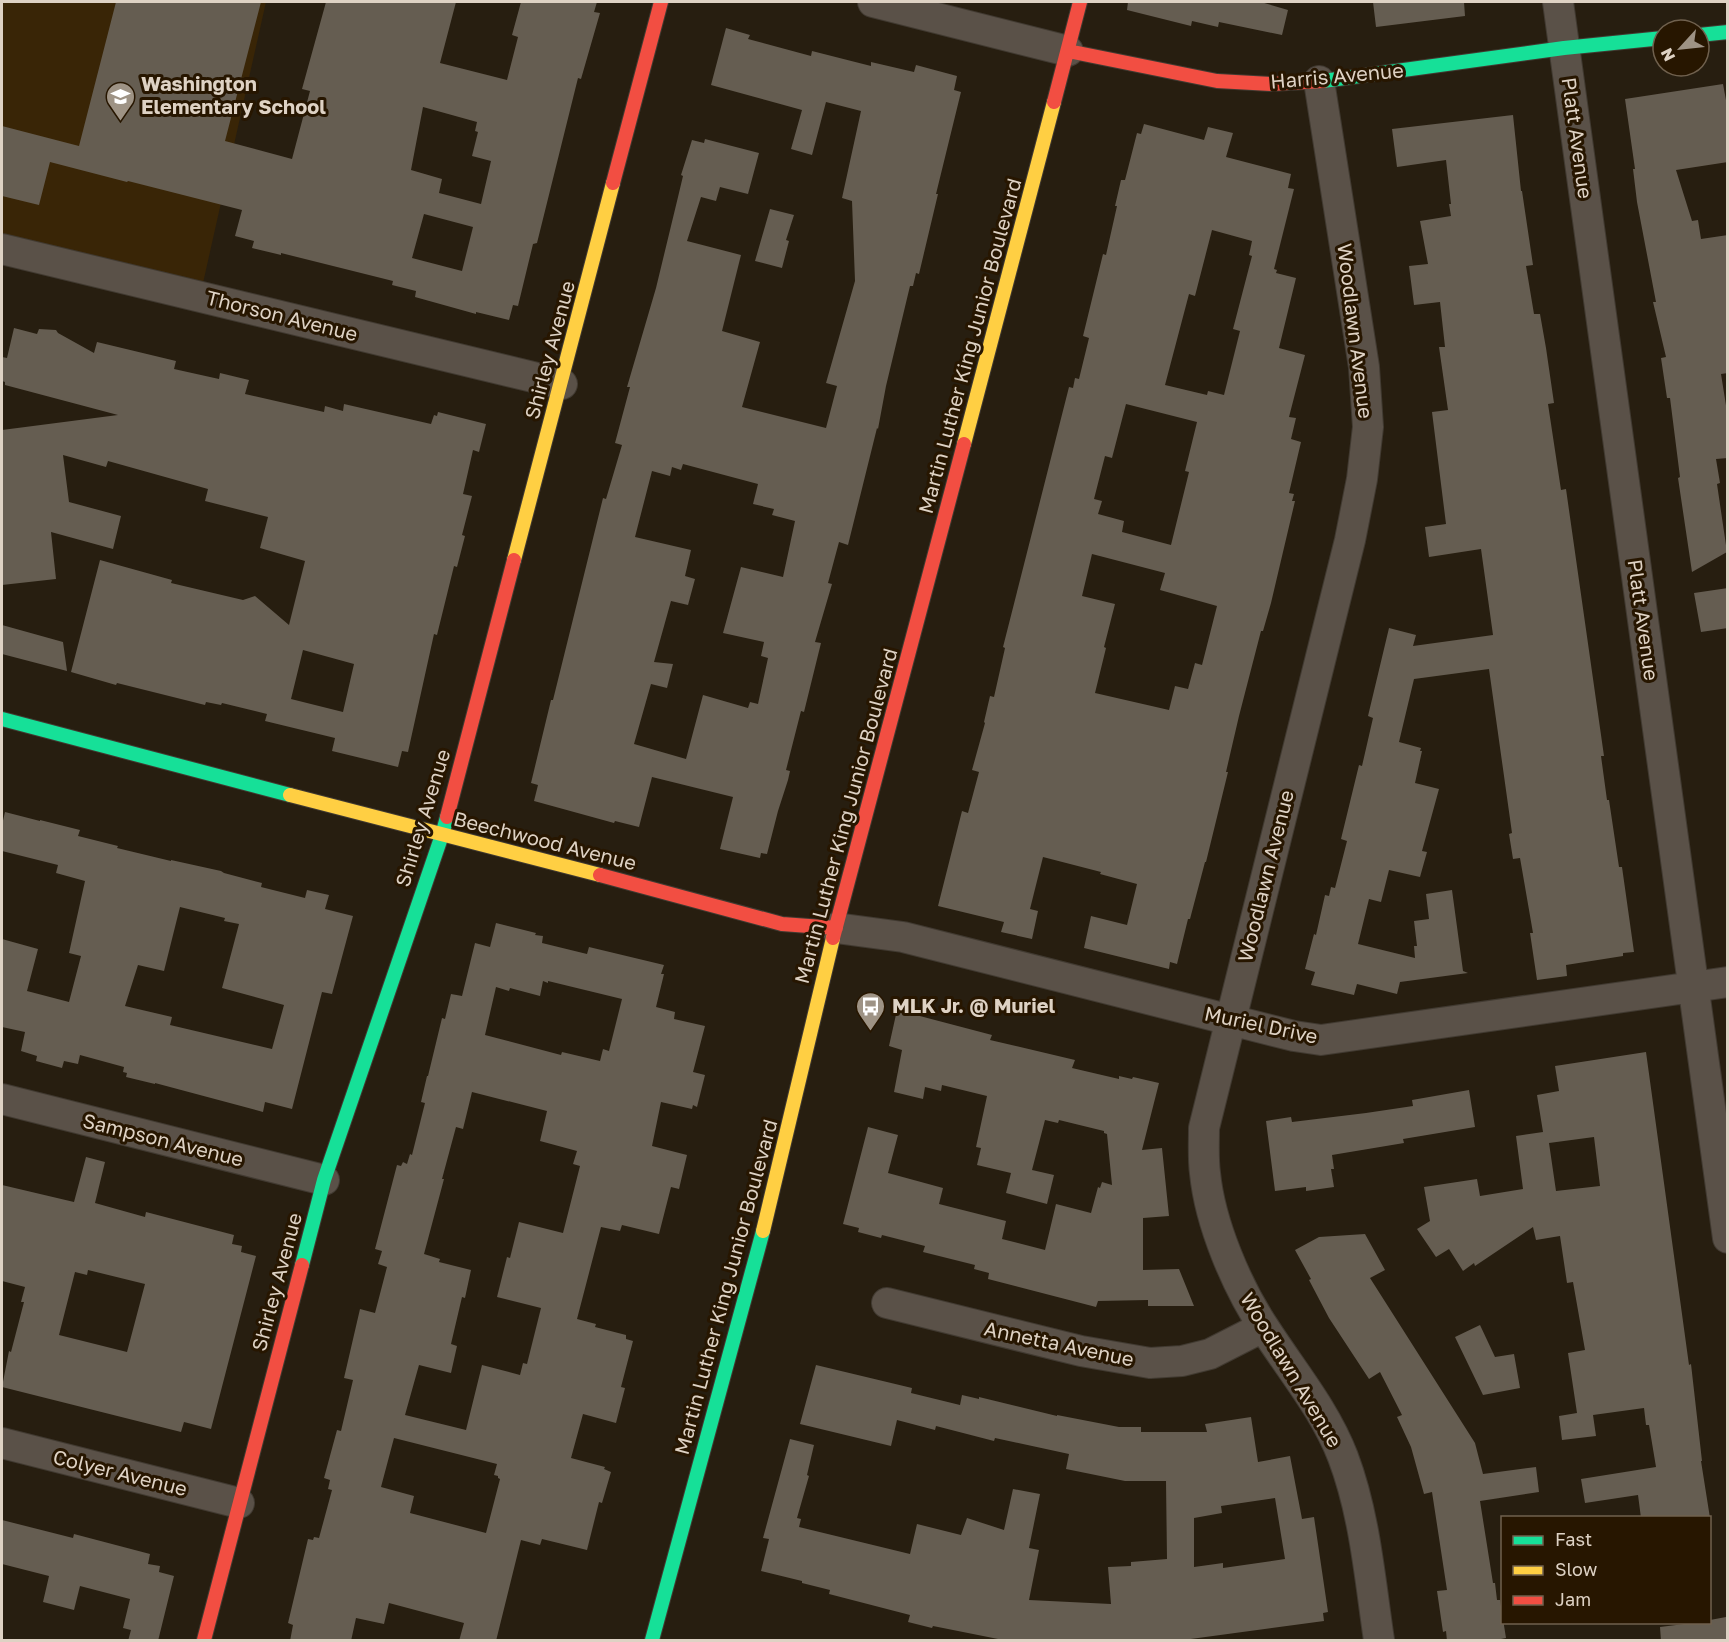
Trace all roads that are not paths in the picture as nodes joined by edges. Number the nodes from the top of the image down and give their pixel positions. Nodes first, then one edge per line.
1 (661, 2) edge
2 (873, 2) edge
3 (1080, 2) edge
4 (1558, 2) edge
5 (1728, 32) edge
6 (1711, 34) edge
7 (1651, 40) edge
8 (1564, 48) junction
9 (1068, 51) junction
10 (1319, 81) junction
11 (2, 249) edge
12 (562, 384) junction
13 (2, 719) edge
14 (442, 835) junction
15 (836, 928) junction
16 (1728, 982) edge
17 (1694, 987) junction
18 (1231, 1020) junction
19 (2, 1099) edge
20 (324, 1180) junction
21 (1728, 1238) edge
22 (887, 1303) dead end
23 (1263, 1327) junction
24 (2, 1443) edge
25 (239, 1503) junction
26 (204, 1641) edge
27 (652, 1641) edge
28 (1379, 1641) edge

1 - 12 street, Shirley Avenue
2 - 9 street, Harris Avenue
3 - 9 street, Martin Luther King Junior Boulevard
4 - 8 street, Platt Avenue
5 - 6 street
7 - 8 street, Harris Avenue
8 - 10 street, Harris Avenue
8 - 17 street, Platt Avenue
9 - 10 street, Harris Avenue
9 - 15 street, Martin Luther King Junior Boulevard
10 - 18 street, Woodlawn Avenue
11 - 12 street, Thorson Avenue
12 - 14 street, Shirley Avenue
13 - 14 street, Beechwood Avenue
14 - 15 street, Beechwood Avenue
14 - 20 street, Shirley Avenue
15 - 18 street, Muriel Drive
15 - 27 street, Martin Luther King Junior Boulevard
16 - 17 street, Muriel Drive
17 - 18 street, Muriel Drive
17 - 21 street, Platt Avenue
18 - 23 street, Woodlawn Avenue
19 - 20 street, Sampson Avenue
20 - 25 street, Shirley Avenue
22 - 23 street, Annetta Avenue
23 - 28 street, Woodlawn Avenue
24 - 25 street, Colyer Avenue
25 - 26 street, Shirley Avenue

